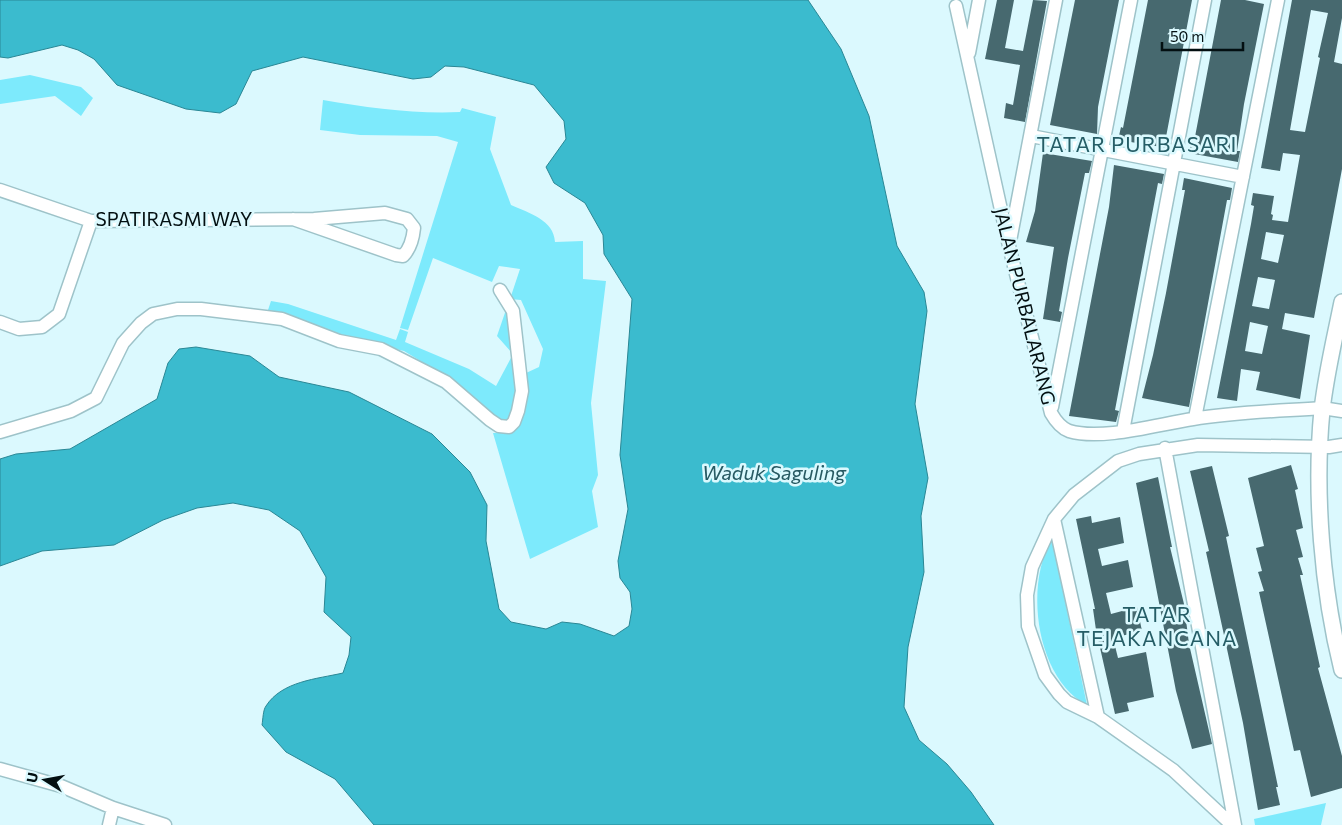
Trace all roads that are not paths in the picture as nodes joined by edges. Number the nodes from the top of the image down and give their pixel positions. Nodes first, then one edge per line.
1 (979, 0) edge
2 (1056, 0) edge
3 (1131, 0) edge
4 (1205, 0) edge
5 (1278, 0) edge
6 (956, 6) dead end
7 (968, 58) junction
8 (1031, 136) junction
9 (1102, 150) junction
10 (1174, 164) junction
11 (1243, 178) junction
12 (0, 190) edge
13 (292, 219) junction
14 (91, 221) junction
15 (1009, 246) junction
16 (500, 290) dead end
17 (1342, 302) edge
18 (0, 322) edge
19 (1342, 347) edge
20 (1332, 409) edge
21 (1051, 413) junction
22 (1195, 418) junction
23 (1123, 431) junction
24 (0, 432) edge
25 (1331, 447) edge
26 (1165, 448) junction
27 (1054, 519) junction
28 (1342, 629) edge
29 (1342, 670) edge
30 (1098, 716) junction
31 (0, 769) edge
32 (113, 808) junction
33 (109, 825) edge
34 (165, 825) edge
35 (1233, 825) edge

1 - 7 street
2 - 8 street
3 - 9 street
4 - 10 street
5 - 11 street
6 - 7 street, JALAN PURBALARANG
7 - 15 street, JALAN PURBALARANG
8 - 9 street
8 - 15 street
9 - 10 street
9 - 21 street
10 - 11 street
10 - 23 street
11 - 22 street
12 - 14 street, SPATIRASMI WAY
13 - 13 street, SPATIRASMI WAY
13 - 14 street, SPATIRASMI WAY
14 - 18 street
15 - 21 street, JALAN PURBALARANG
16 - 24 street
17 - 20 street
19 - 20 street
20 - 22 street, JALAN PURBALARANG
20 - 25 street
21 - 23 street, JALAN PURBALARANG
22 - 23 street, JALAN PURBALARANG
25 - 26 street
25 - 28 street
25 - 29 street
26 - 27 street
26 - 35 street
27 - 30 street
27 - 30 street
30 - 35 street
31 - 32 street
32 - 33 street
32 - 34 street

